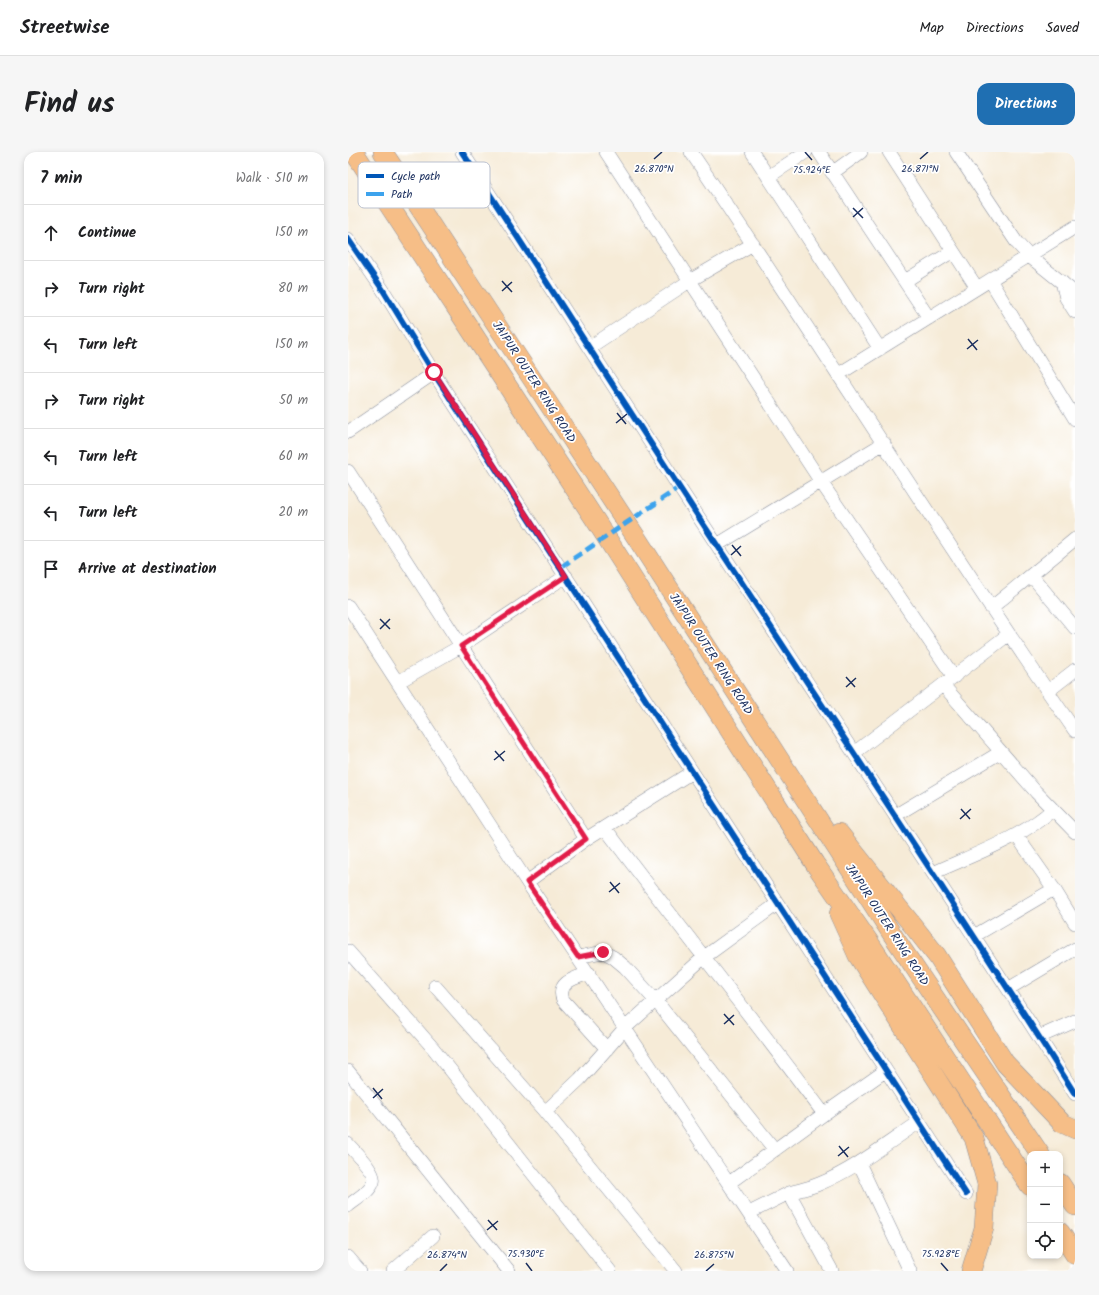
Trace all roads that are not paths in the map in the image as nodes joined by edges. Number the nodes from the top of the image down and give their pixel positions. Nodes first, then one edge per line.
1 (354, 152) edge
2 (383, 152) edge
3 (462, 152) edge
4 (606, 152) edge
5 (691, 152) edge
6 (752, 152) edge
7 (806, 152) edge
8 (819, 152) edge
9 (861, 152) edge
10 (889, 152) edge
11 (956, 152) edge
12 (361, 162) edge
13 (390, 162) edge
14 (469, 162) edge
15 (832, 173) junction
16 (768, 177) junction
17 (490, 195) edge
18 (391, 208) edge
19 (420, 208) edge
20 (1075, 227) edge
21 (348, 238) edge
22 (753, 244) junction
23 (953, 251) junction
24 (1029, 256) junction
25 (691, 280) junction
26 (990, 280) junction
27 (905, 281) junction
28 (1062, 282) junction
29 (977, 288) junction
30 (1075, 293) edge
31 (1075, 312) edge
32 (930, 318) junction
33 (590, 347) junction
34 (880, 349) junction
35 (434, 372) junction
36 (839, 374) junction
37 (1075, 418) edge
38 (348, 432) edge
39 (884, 443) junction
40 (348, 471) edge
41 (821, 482) junction
42 (1075, 539) edge
43 (717, 545) junction
44 (1030, 575) junction
45 (566, 576) junction
46 (348, 606) edge
47 (991, 608) junction
48 (1075, 628) edge
49 (1009, 634) junction
50 (461, 646) junction
51 (1075, 670) edge
52 (954, 676) junction
53 (398, 682) junction
54 (943, 685) junction
55 (1048, 691) junction
56 (1075, 731) edge
57 (1001, 752) junction
58 (854, 753) junction
59 (779, 761) junction
60 (692, 772) junction
61 (1053, 809) junction
62 (896, 815) junction
63 (605, 828) junction
64 (1075, 832) edge
65 (1016, 835) junction
66 (586, 839) junction
67 (815, 864) junction
68 (933, 873) junction
69 (527, 882) junction
70 (1054, 889) junction
71 (777, 904) junction
72 (1075, 923) edge
73 (974, 936) junction
74 (1075, 949) edge
75 (348, 951) edge
76 (578, 957) junction
77 (703, 958) junction
78 (589, 974) junction
79 (435, 986) dead end
80 (1008, 989) junction
81 (656, 1001) junction
82 (1075, 1021) edge
83 (625, 1028) junction
84 (1040, 1037) junction
85 (607, 1049) junction
86 (885, 1071) junction
87 (349, 1073) edge
88 (1075, 1094) edge
89 (545, 1112) junction
90 (824, 1114) junction
91 (918, 1123) junction
92 (1075, 1129) edge
93 (348, 1144) edge
94 (775, 1150) junction
95 (1038, 1151) edge
96 (859, 1163) junction
97 (1027, 1181) edge
98 (729, 1184) junction
99 (1062, 1187) edge
100 (789, 1192) junction
101 (966, 1194) dead end
102 (348, 1206) edge
103 (1075, 1206) edge
104 (749, 1213) junction
105 (433, 1236) dead end
106 (1063, 1237) edge
107 (1075, 1255) edge
108 (348, 1258) edge
109 (360, 1271) edge
110 (393, 1271) edge
111 (509, 1271) edge
112 (610, 1271) edge
113 (676, 1271) edge
114 (787, 1271) edge
115 (832, 1271) edge
116 (910, 1271) edge
117 (971, 1271) edge

1 - 12 highway, JAIPUR OUTER RING ROAD
2 - 13 highway, JAIPUR OUTER RING ROAD
3 - 14 street
4 - 25 street
5 - 22 street
6 - 16 street
7 - 16 street
8 - 15 street
9 - 15 street
10 - 23 street
11 - 24 street
15 - 27 street
16 - 34 street
17 - 33 street
18 - 67 highway, JAIPUR OUTER RING ROAD
19 - 59 highway, JAIPUR OUTER RING ROAD
20 - 24 street
21 - 35 street
22 - 25 street
22 - 36 street
23 - 27 street
23 - 29 street
24 - 26 street
24 - 28 street
25 - 33 street
25 - 41 street
26 - 29 street
26 - 37 street
27 - 32 street
28 - 30 street
28 - 31 street
29 - 32 street
32 - 34 street
33 - 43 street
34 - 36 street
35 - 38 street
35 - 45 street
36 - 39 street
39 - 41 street
39 - 47 street
40 - 50 street
41 - 43 street
41 - 52 street
42 - 44 street
43 - 58 street
44 - 47 street
44 - 48 street
45 - 50 street
45 - 60 street
46 - 53 street
47 - 49 street
49 - 52 street
49 - 55 street
50 - 53 street
50 - 66 street
51 - 55 street
52 - 54 street
53 - 69 street
54 - 57 street
54 - 58 street
55 - 56 street
57 - 61 street
57 - 62 street
58 - 62 street
59 - 92 highway
59 - 95 highway, JAIPUR OUTER RING ROAD
60 - 63 street
60 - 71 street
61 - 64 street
61 - 65 street
62 - 68 street
63 - 66 street
63 - 77 street
65 - 68 street
65 - 70 street
66 - 69 street
67 - 97 highway
67 - 117 highway
68 - 73 street
69 - 76 street
70 - 72 street
70 - 73 street
71 - 77 street
71 - 86 street
73 - 80 street
74 - 80 street
75 - 112 street
76 - 78 street
76 - 81 street
77 - 81 street
77 - 90 street
78 - 83 street
78 - 85 street
79 - 89 street
80 - 84 street
81 - 83 street
81 - 94 street
82 - 84 street
83 - 85 street
83 - 98 street
84 - 88 street
85 - 89 street
86 - 90 street
86 - 91 street
87 - 111 street
89 - 113 street
90 - 94 street
91 - 96 street
91 - 101 street
93 - 102 street
94 - 98 street
96 - 100 street
96 - 116 street
98 - 104 street
99 - 103 highway
100 - 104 street
100 - 115 street
104 - 114 street
105 - 110 street
106 - 107 highway
108 - 109 street

